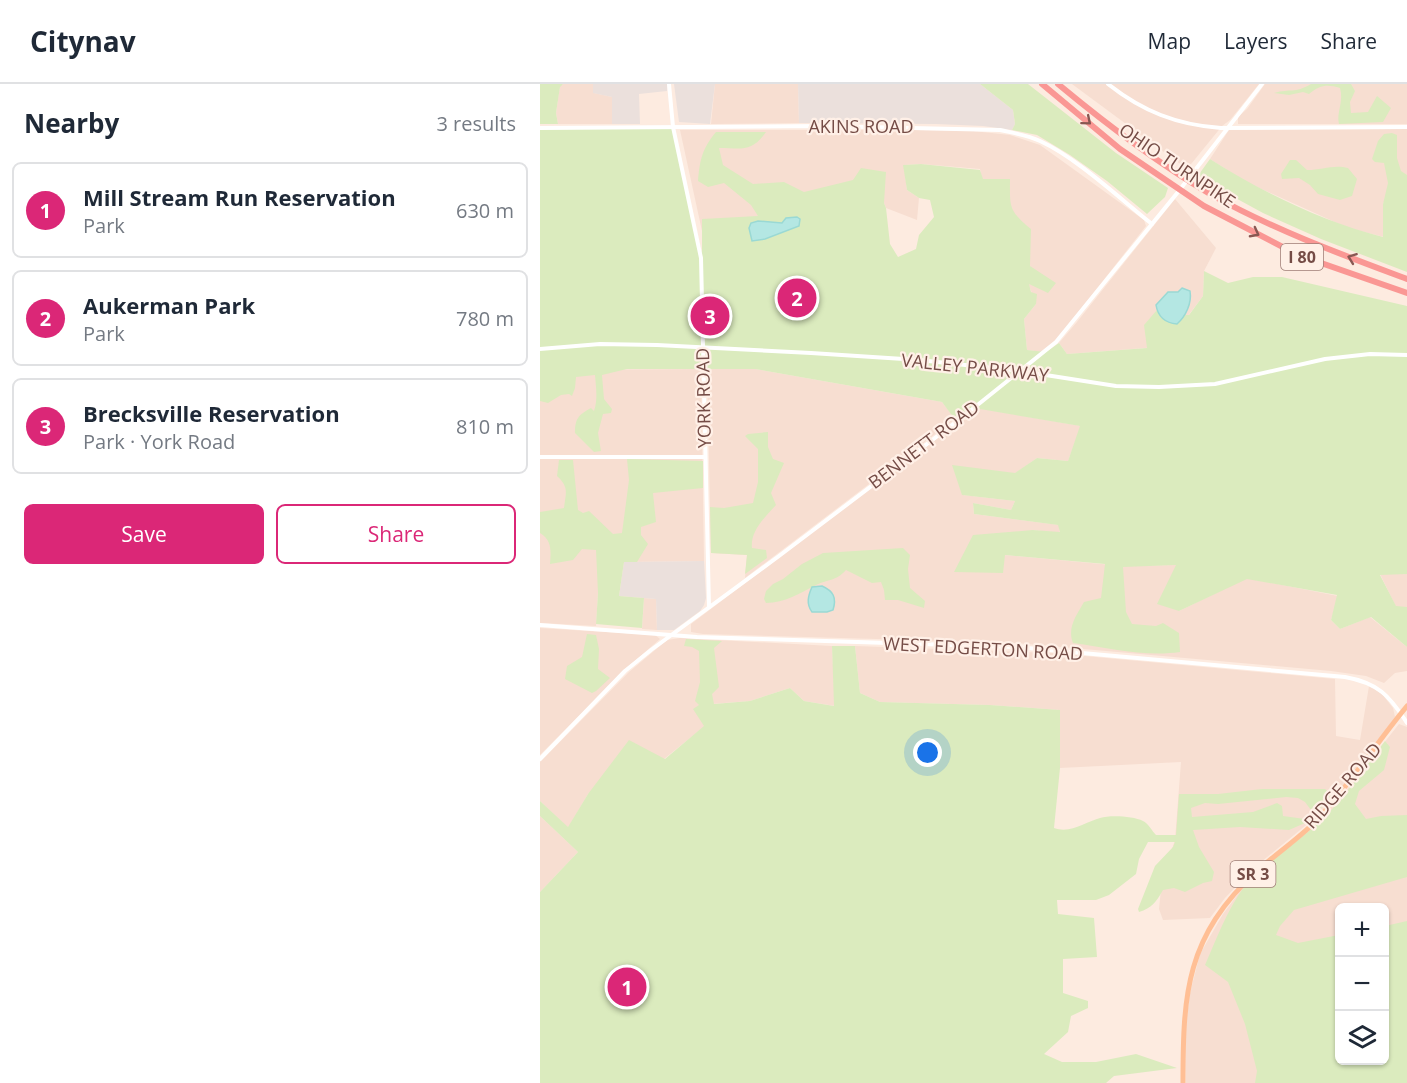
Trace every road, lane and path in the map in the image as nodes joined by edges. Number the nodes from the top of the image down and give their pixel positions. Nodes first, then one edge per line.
1 (669, 84) edge
2 (1042, 84) edge
3 (1058, 84) edge
4 (1108, 84) edge
5 (1262, 84) edge
6 (674, 127) junction
7 (1407, 127) edge
8 (540, 128) edge
9 (1228, 128) junction
10 (1152, 224) junction
11 (1407, 279) edge
12 (1407, 293) edge
13 (704, 346) junction
14 (540, 349) edge
15 (1407, 355) edge
16 (1020, 371) junction
17 (540, 457) edge
18 (705, 457) junction
19 (709, 607) junction
20 (540, 626) edge
21 (674, 634) junction
22 (1407, 706) edge
23 (1401, 713) junction
24 (1407, 723) edge
25 (540, 759) edge
26 (1183, 1083) edge

1 - 6 street, YORK ROAD
2 -> 12 highway, OHIO TURNPIKE / I 80
11 -> 3 highway, OHIO TURNPIKE / I 80
4 - 9 street
5 - 9 street, BENNETT ROAD
6 - 8 street, AKINS ROAD
6 - 10 street, AKINS ROAD
6 - 13 street, YORK ROAD
7 - 9 street
9 - 10 street, BENNETT ROAD
10 - 16 street, BENNETT ROAD
13 - 14 street, VALLEY PARKWAY
13 - 16 street, VALLEY PARKWAY
13 - 18 street, YORK ROAD
15 - 16 street, VALLEY PARKWAY
16 - 19 street, BENNETT ROAD
17 - 18 street
18 - 19 street, YORK ROAD
19 - 21 street, BENNETT ROAD
20 - 21 street, WEST EDGERTON ROAD
21 - 23 street, WEST EDGERTON ROAD
21 - 25 street, BENNETT ROAD
22 - 23 main road, RIDGE ROAD / SR 3
23 - 24 street, WEST EDGERTON ROAD
23 - 26 main road, RIDGE ROAD / SR 3

